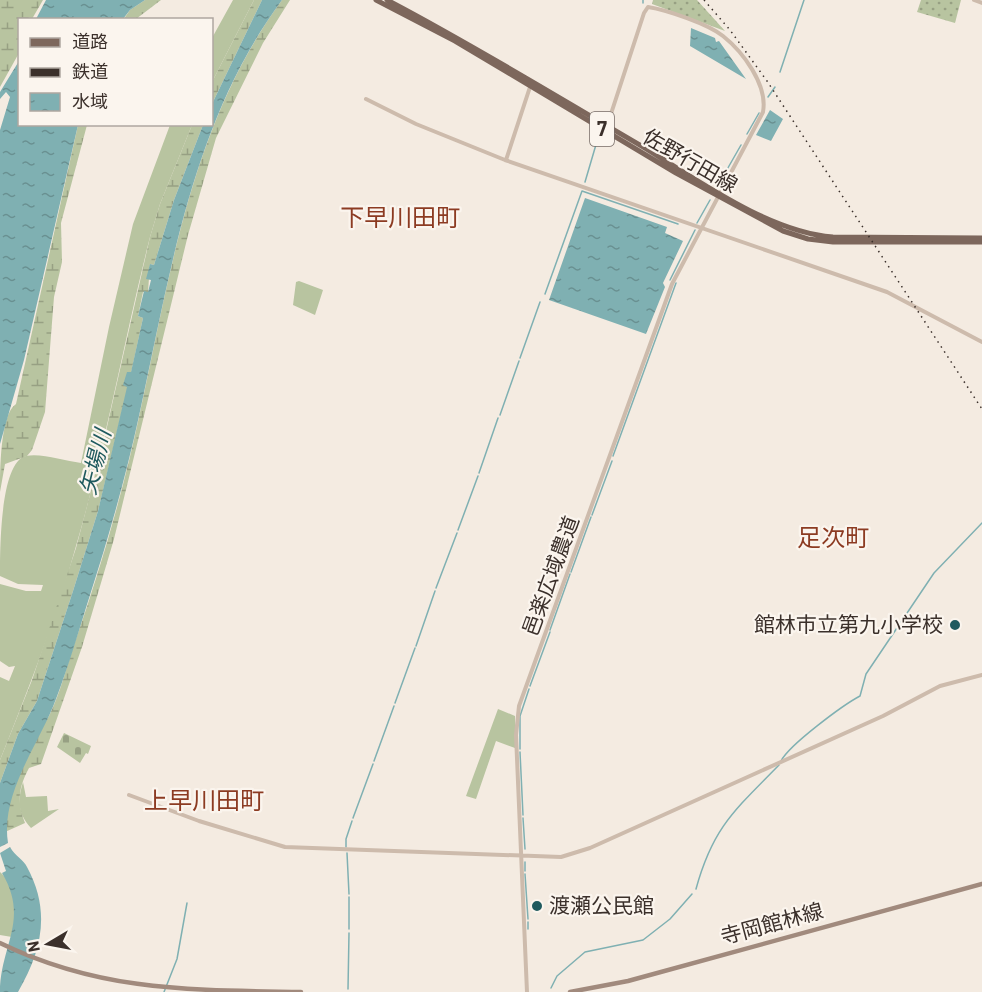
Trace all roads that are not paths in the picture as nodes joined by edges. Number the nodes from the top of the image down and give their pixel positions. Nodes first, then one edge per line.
1 (376, 0) edge
2 (387, 0) edge
3 (974, 0) edge
4 (982, 3) edge
5 (399, 9) junction
6 (530, 87) junction
7 (366, 99) dead end
8 (607, 126) junction
9 (506, 160) junction
10 (718, 194) junction
11 (701, 227) junction
12 (982, 240) edge
13 (982, 342) edge
14 (982, 675) edge
15 (129, 795) dead end
16 (521, 857) junction
17 (982, 884) edge
18 (1, 943) edge
19 (301, 992) edge
20 (527, 992) edge
21 (570, 992) edge

1 - 5 main road, 佐野行田線 / 7
2 - 5 main road, 佐野行田線 / 7
3 - 4 street
5 - 6 main road, 佐野行田線 / 7
5 - 8 main road, 佐野行田線 / 7
6 - 9 street
6 - 10 main road, 佐野行田線 / 7
7 - 9 street
8 - 10 main road, 佐野行田線 / 7
8 - 10 street, 邑楽広域農道
9 - 11 street
10 - 11 street, 邑楽広域農道
10 - 12 main road, 佐野行田線 / 7
11 - 13 street
11 - 16 street, 邑楽広域農道
14 - 16 street
15 - 16 street
16 - 20 street, 邑楽広域農道
17 - 21 main road, 寺岡館林線
18 - 19 main road

